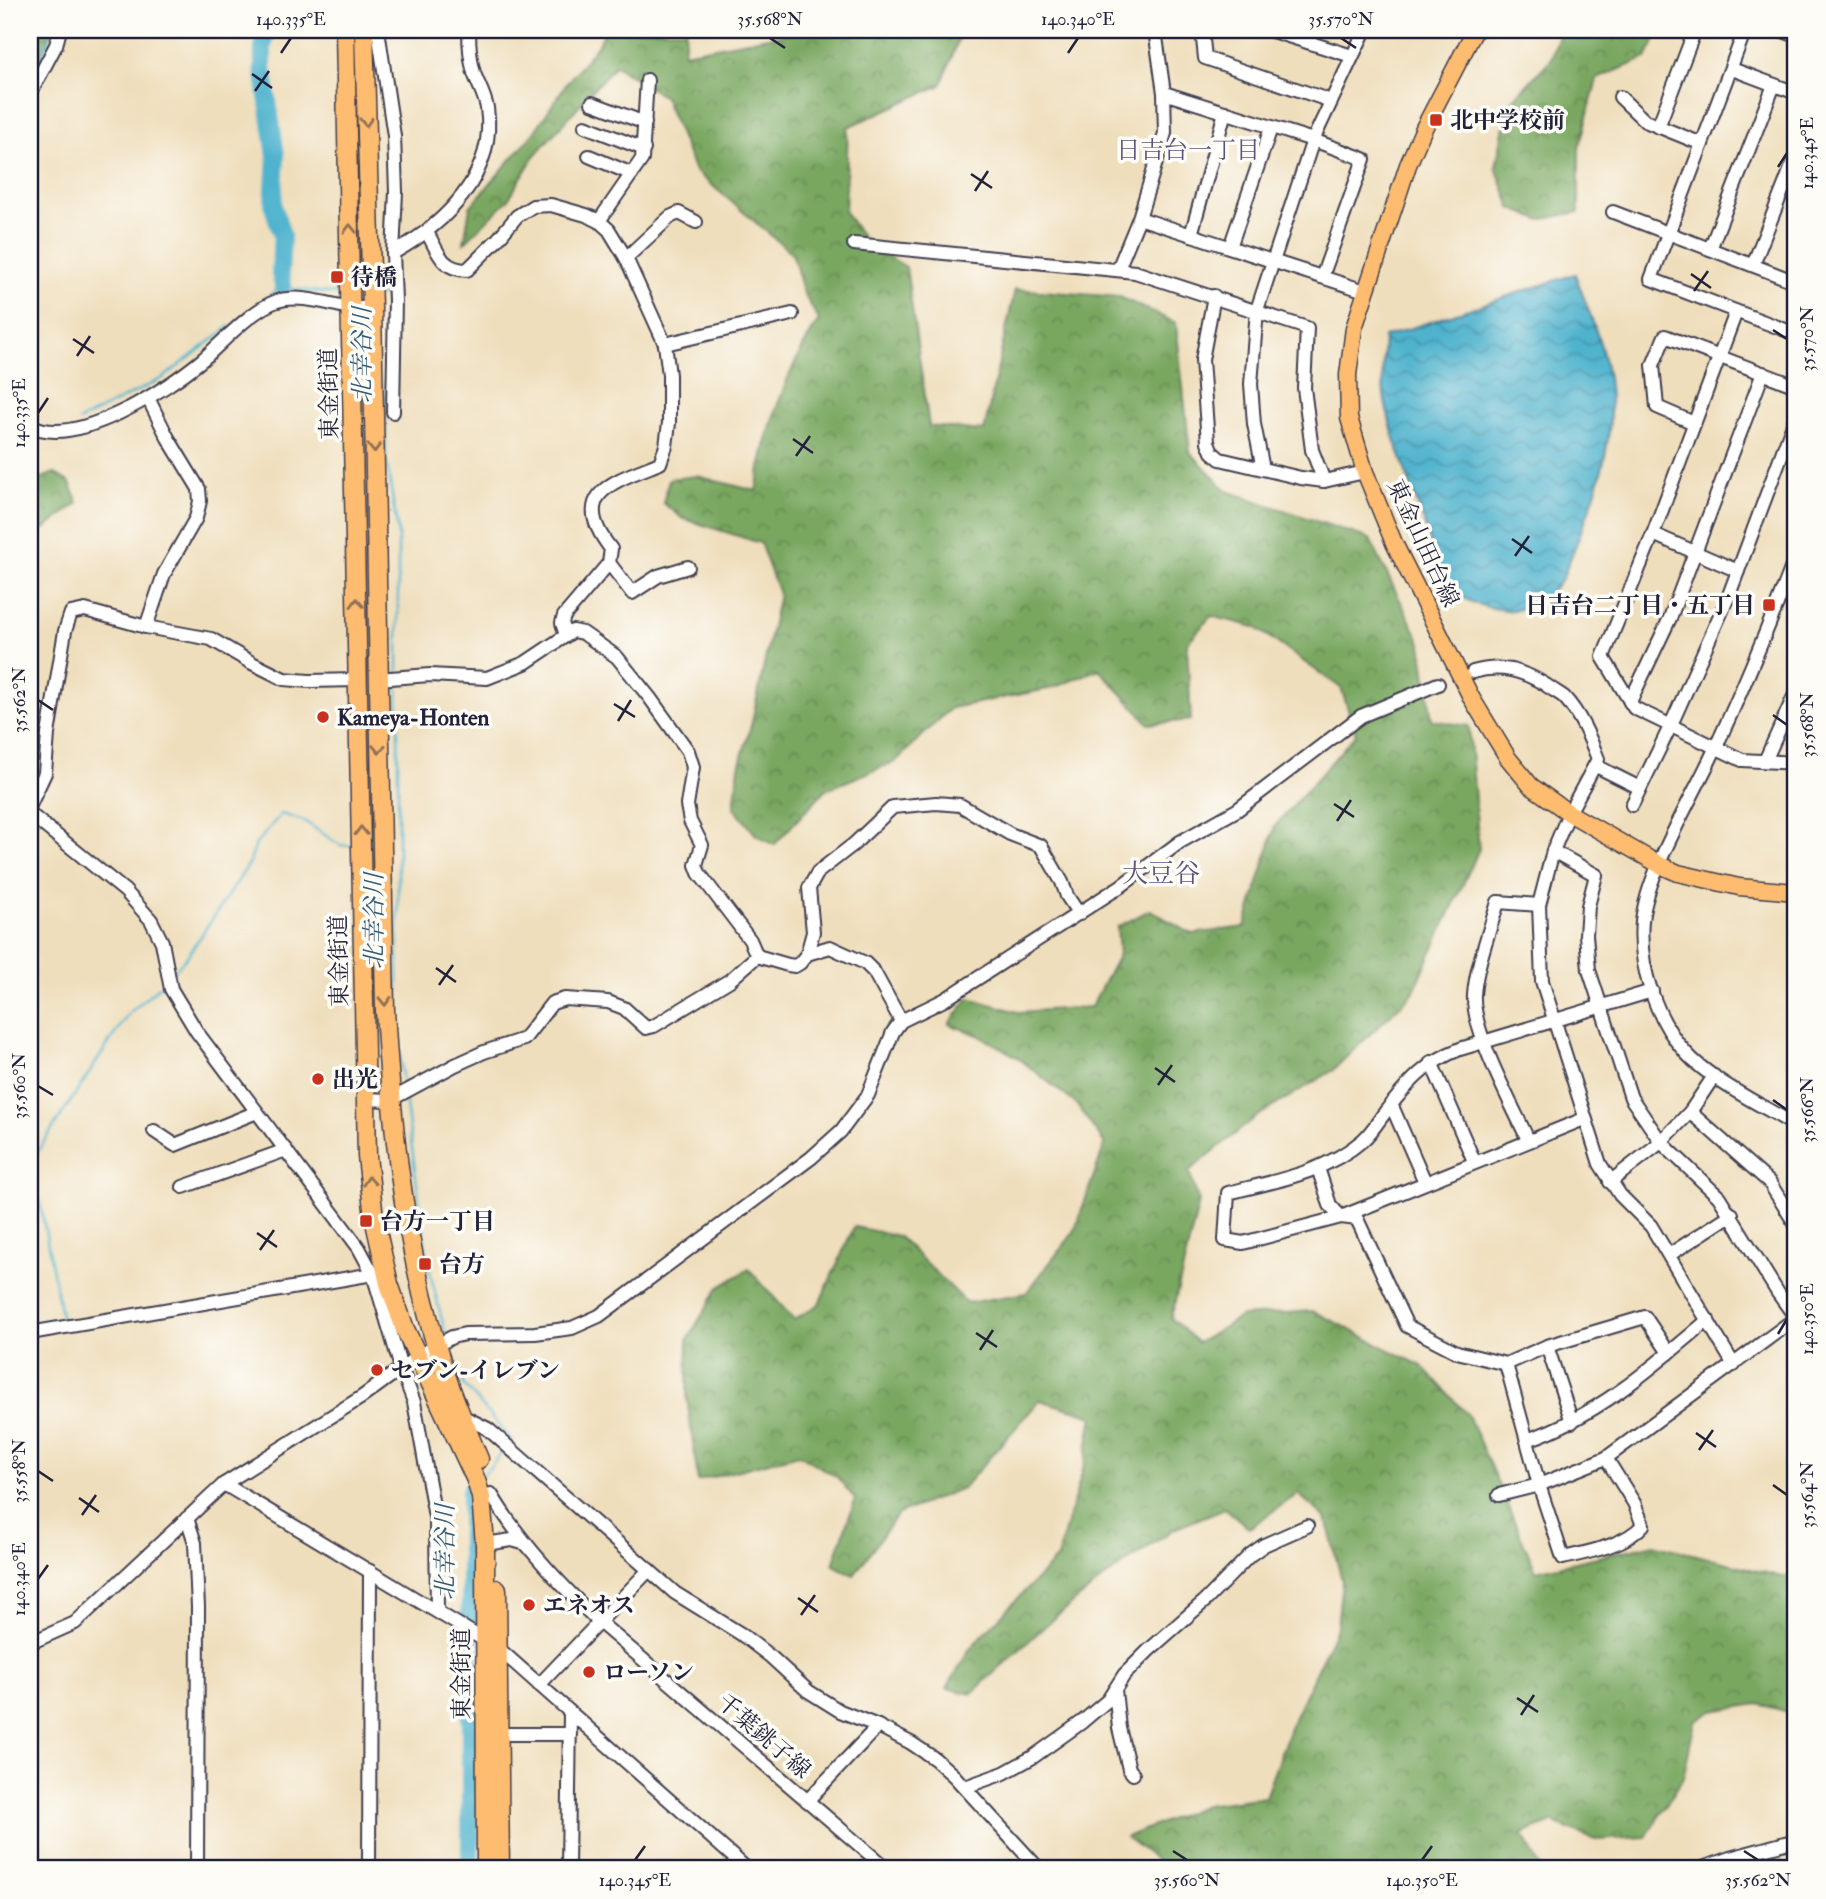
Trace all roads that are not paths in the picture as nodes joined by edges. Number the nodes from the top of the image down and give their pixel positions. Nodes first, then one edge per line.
1 (60, 30) edge
2 (345, 30) edge
3 (364, 30) edge
4 (378, 30) edge
5 (469, 30) edge
6 (1155, 30) edge
7 (1202, 30) edge
8 (1269, 30) edge
9 (1365, 30) edge
10 (1475, 30) edge
11 (1695, 30) edge
12 (1745, 30) edge
13 (1781, 30) edge
14 (1796, 36) edge
15 (1352, 56) junction
16 (1731, 69) junction
17 (647, 80) dead end
18 (1774, 85) junction
19 (1164, 93) junction
20 (1796, 93) edge
21 (30, 94) edge
22 (346, 96) junction
23 (365, 96) junction
24 (387, 96) junction
25 (1620, 97) dead end
26 (1331, 101) junction
27 (592, 103) dead end
28 (1225, 112) junction
29 (645, 123) junction
30 (585, 126) dead end
31 (1658, 127) junction
32 (1271, 128) junction
33 (1313, 140) junction
34 (1702, 144) junction
35 (644, 149) junction
36 (589, 156) dead end
37 (1796, 156) edge
38 (632, 174) junction
39 (1613, 212) dead end
40 (1139, 218) junction
41 (599, 220) junction
42 (696, 222) dead end
43 (427, 232) junction
44 (1668, 233) junction
45 (1191, 234) junction
46 (854, 244) dead end
47 (1230, 247) junction
48 (1710, 249) junction
49 (393, 253) junction
50 (626, 258) junction
51 (1274, 261) junction
52 (1753, 265) junction
53 (1118, 270) junction
54 (1322, 277) junction
55 (1796, 282) edge
56 (1365, 291) junction
57 (1214, 296) junction
58 (372, 307) junction
59 (352, 308) junction
60 (1257, 310) junction
61 (1736, 312) junction
62 (792, 314) dead end
63 (1796, 334) edge
64 (665, 344) junction
65 (1719, 356) junction
66 (1763, 373) junction
67 (1796, 386) edge
68 (148, 398) junction
69 (393, 412) dead end
70 (1796, 416) edge
71 (1694, 423) junction
72 (30, 425) edge
73 (1263, 469) junction
74 (1365, 472) junction
75 (1324, 481) junction
76 (1653, 534) junction
77 (1696, 551) junction
78 (1796, 556) edge
79 (609, 563) junction
80 (688, 567) dead end
81 (1738, 571) junction
82 (146, 627) junction
83 (566, 635) junction
84 (1474, 672) dead end
85 (377, 679) junction
86 (358, 680) junction
87 (1438, 684) dead end
88 (1796, 691) edge
89 (1630, 702) junction
90 (1792, 712) edge
91 (1670, 727) junction
92 (1716, 748) junction
93 (1765, 761) junction
94 (1796, 763) edge
95 (1596, 766) junction
96 (1640, 788) junction
97 (30, 805) edge
98 (1632, 805) dead end
99 (1569, 813) junction
100 (30, 814) edge
101 (1553, 851) junction
102 (1660, 865) junction
103 (1796, 892) edge
104 (1539, 905) junction
105 (1079, 914) junction
106 (807, 954) junction
107 (757, 956) junction
108 (1652, 991) junction
109 (1599, 1006) junction
110 (901, 1020) junction
111 (1554, 1020) junction
112 (1484, 1042) junction
113 (1431, 1062) junction
114 (1714, 1076) junction
115 (365, 1099) junction
116 (390, 1100) junction
117 (1391, 1104) junction
118 (257, 1112) junction
119 (1690, 1112) junction
120 (1584, 1119) junction
121 (1796, 1126) edge
122 (154, 1131) dead end
123 (1528, 1140) junction
124 (1661, 1142) junction
125 (286, 1150) junction
126 (1474, 1161) junction
127 (1318, 1168) junction
128 (1425, 1182) junction
129 (1610, 1182) junction
130 (183, 1187) dead end
131 (1732, 1214) junction
132 (1341, 1217) junction
133 (1796, 1225) edge
134 (379, 1241) junction
135 (359, 1248) junction
136 (1669, 1255) junction
137 (373, 1274) junction
138 (1796, 1318) edge
139 (1708, 1320) junction
140 (30, 1333) edge
141 (436, 1346) junction
142 (1547, 1346) junction
143 (1669, 1353) junction
144 (418, 1356) junction
145 (1506, 1364) junction
146 (1734, 1365) junction
147 (401, 1368) junction
148 (461, 1416) junction
149 (1572, 1422) junction
150 (1527, 1440) junction
151 (1606, 1458) junction
152 (224, 1484) junction
153 (1539, 1485) junction
154 (491, 1494) junction
155 (1500, 1496) dead end
156 (187, 1518) junction
157 (1307, 1526) dead end
158 (490, 1543) junction
159 (527, 1544) junction
160 (649, 1570) junction
161 (370, 1571) junction
162 (437, 1611) junction
163 (598, 1621) junction
164 (30, 1643) edge
165 (492, 1644) junction
166 (539, 1685) junction
167 (1115, 1690) junction
168 (570, 1713) junction
169 (878, 1726) junction
170 (509, 1734) dead end
171 (570, 1734) junction
172 (1133, 1774) dead end
173 (965, 1787) junction
174 (807, 1801) junction
175 (1796, 1840) edge
176 (197, 1869) edge
177 (369, 1869) edge
178 (486, 1869) edge
179 (500, 1869) edge
180 (568, 1869) edge
181 (746, 1869) edge
182 (887, 1869) edge
183 (1039, 1869) edge
184 (1700, 1869) edge

1 - 21 street
2 - 22 highway, 東金街道
3 - 23 highway, 東金街道
4 - 24 street
5 - 43 street
6 - 19 street
7 - 26 street
8 - 15 street
9 - 15 street
10 - 56 main road, 東金山田台線
11 - 31 street
12 - 16 street
13 - 14 street
15 - 26 street
16 - 18 street
16 - 34 street
17 - 29 street
18 - 20 street
18 - 48 street
19 - 28 street
19 - 40 street
22 - 23 street
59 -> 22 highway, 東金街道
23 - 24 street
23 -> 58 highway, 東金街道
24 - 49 street
25 - 31 street
26 - 33 street
27 - 29 street
28 - 32 street
28 - 45 street
29 - 35 street
30 - 35 street
31 - 34 street
32 - 33 street
32 - 47 street
33 - 51 street
33 - 54 street
34 - 44 street
35 - 38 street
36 - 38 street
37 - 52 street
38 - 41 street
39 - 44 street
40 - 45 street
40 - 53 street
41 - 43 street
41 - 50 street
42 - 50 street
43 - 49 street
44 - 48 street
44 - 61 street
45 - 47 street
46 - 53 street
47 - 51 street
48 - 52 street
49 - 69 street
50 - 64 street
51 - 54 street
51 - 60 street
52 - 55 street
53 - 57 street
54 - 56 street
56 - 74 main road, 東金山田台線
57 - 60 street
57 - 73 street
58 - 59 street
58 -> 85 highway, 東金街道
59 - 68 street
86 -> 59 highway, 東金街道
60 - 73 street
60 - 75 street
61 - 63 street
61 - 65 street
62 - 64 street
64 - 79 street
65 - 66 street
65 - 71 street
65 - 71 street
66 - 67 street
66 - 77 street
68 - 72 street
68 - 82 street
70 - 81 street
71 - 76 street
73 - 75 street
74 - 75 street
74 - 99 main road, 東金山田台線
76 - 77 street
76 - 89 street
77 - 81 street
77 - 89 street
78 - 92 street
79 - 80 street
79 - 83 street
81 - 91 street
82 - 86 street
82 - 97 street
83 - 85 street
83 - 107 street
84 - 95 street
85 - 86 highway
85 -> 116 highway, 東金街道
115 -> 86 highway, 東金街道
87 - 105 street
88 - 90 street
89 - 91 street
90 - 93 street
91 - 92 street
91 - 96 street
92 - 93 street
92 - 102 street
93 - 94 street
95 - 96 street
95 - 99 street
96 - 98 street
99 - 101 street
99 - 102 main road, 東金山田台線
100 - 118 street
101 - 104 street
101 - 109 street
102 - 103 main road, 東金山田台線
102 - 108 street
104 - 111 street
104 - 112 street
105 - 106 street
105 - 110 street
106 - 107 street
106 - 110 street
107 - 116 street
108 - 109 street
108 - 114 street
109 - 111 street
109 - 124 street
110 - 141 street
111 - 112 street
111 - 120 street
112 - 113 street
112 - 123 street
113 - 117 street
113 - 126 street
114 - 119 street
114 - 121 street
115 - 116 street
134 -> 115 highway, 東金街道
116 - 141 highway, 東金街道
117 - 127 street
117 - 128 street
118 - 122 street
118 - 125 street
119 - 124 street
119 - 133 street
120 - 123 street
120 - 129 street
123 - 126 street
124 - 129 street
124 - 131 street
125 - 130 street
125 - 135 street
126 - 128 street
127 - 132 street
127 - 132 street
128 - 132 street
129 - 136 street
131 - 136 street
131 - 138 street
132 - 145 street
134 - 135 street
134 - 144 highway, 東金街道
135 - 137 street
136 - 139 street
137 - 140 street
137 - 147 street
138 - 146 street
139 - 143 street
139 - 146 street
141 - 144 street
141 - 148 highway, 東金街道
142 - 143 street
142 - 145 street
142 - 149 street
143 - 149 street
144 - 147 street
144 - 158 highway, 東金街道
145 - 150 street
146 - 151 street
147 - 152 street
147 - 162 street
148 - 154 highway, 東金街道
148 - 160 street
149 - 150 street
150 - 153 street
151 - 153 street
151 - 153 street
152 - 156 street
152 - 161 street
153 - 155 street
154 - 158 highway, 東金街道
154 - 159 street, 千葉銚子線
156 - 164 street
156 - 176 street
157 - 167 street
158 - 159 street
158 - 165 highway, 東金街道
159 - 163 street, 千葉銚子線
160 - 163 street
160 - 169 street
161 - 162 street
161 - 177 street
162 - 165 street
163 - 166 street
163 - 174 street, 千葉銚子線
165 - 166 street
165 - 178 highway, 東金街道
165 - 179 highway, 東金街道
166 - 168 street
167 - 172 street
167 - 173 street
168 - 171 street
168 - 181 street
169 - 173 street
169 - 174 street
170 - 171 street
171 - 180 street
173 - 183 street
174 - 182 street, 千葉銚子線
175 - 184 street

